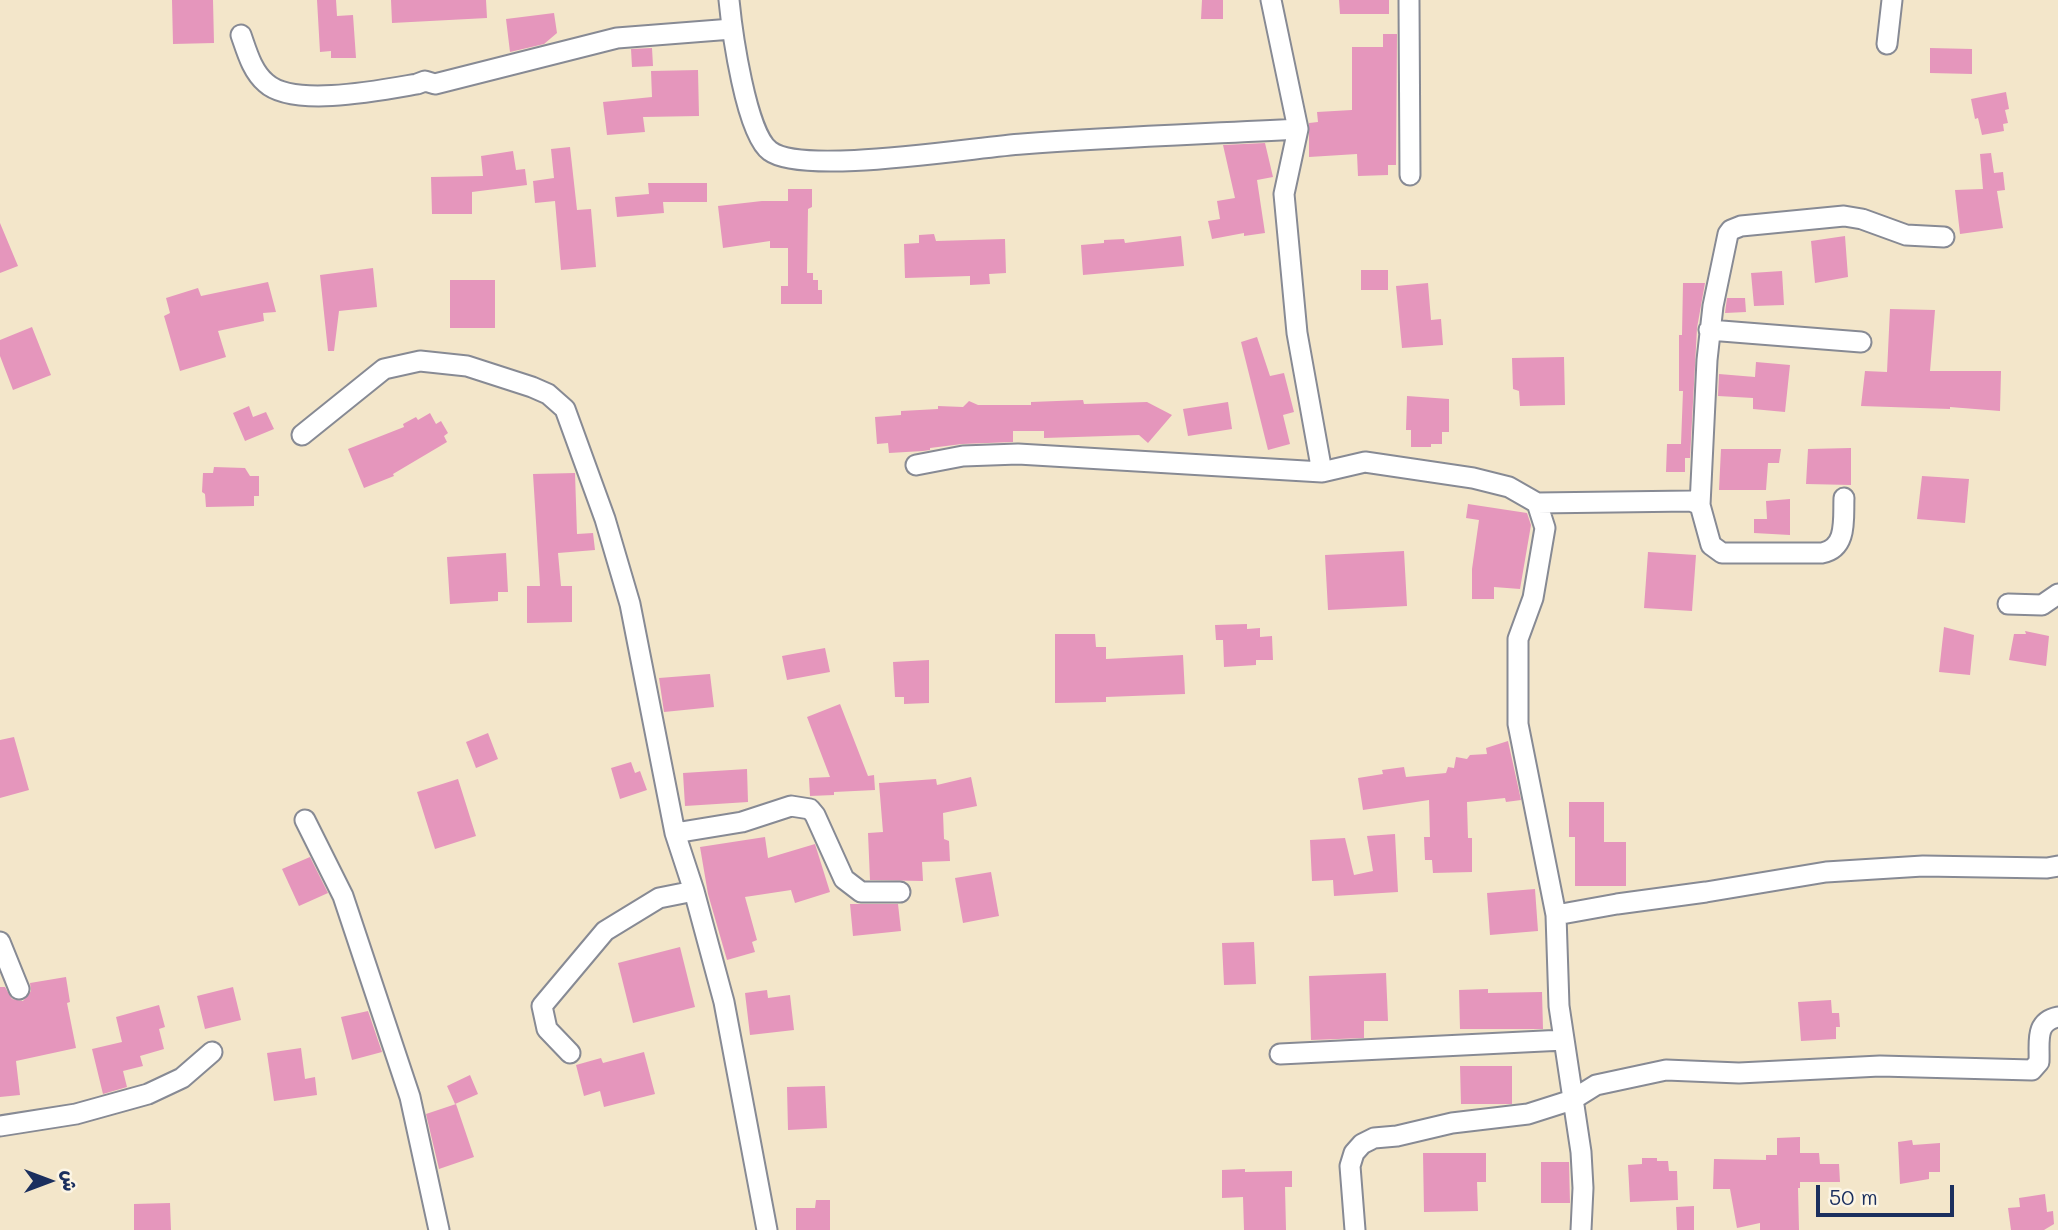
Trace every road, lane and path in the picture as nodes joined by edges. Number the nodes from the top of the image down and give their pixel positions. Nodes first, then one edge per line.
1 (729, 0) edge
2 (1271, 0) edge
3 (1409, 0) edge
4 (1892, 0) edge
5 (732, 29) junction
6 (241, 35) dead end
7 (1887, 44) dead end
8 (1298, 129) junction
9 (1410, 175) dead end
10 (1944, 237) dead end
11 (1710, 330) junction
12 (1861, 342) dead end
13 (302, 435) dead end
14 (916, 465) dead end
15 (1322, 471) junction
16 (1843, 498) dead end
17 (1536, 503) junction
18 (1700, 505) junction
19 (2058, 594) edge
20 (2008, 604) dead end
21 (305, 820) dead end
22 (675, 833) junction
23 (2058, 866) edge
24 (694, 891) junction
25 (900, 892) dead end
26 (1556, 915) junction
27 (0, 942) edge
28 (19, 989) dead end
29 (2058, 1017) edge
30 (1564, 1040) junction
31 (212, 1052) dead end
32 (570, 1053) dead end
33 (1280, 1054) dead end
34 (1572, 1100) junction
35 (0, 1126) edge
36 (439, 1230) edge
37 (767, 1230) edge
38 (1355, 1230) edge
39 (1581, 1230) edge

1 - 5 street
2 - 8 street
3 - 9 street
4 - 7 street
5 - 6 street
5 - 8 street
8 - 15 street
10 - 11 street
11 - 12 street
11 - 18 street
13 - 22 street
14 - 15 street
15 - 17 street
16 - 18 street
17 - 18 street
17 - 26 street
19 - 20 street
21 - 36 street
22 - 24 street
22 - 25 street
23 - 26 street
24 - 32 street
24 - 37 street
26 - 30 street
27 - 28 street
29 - 34 street
30 - 33 street
30 - 34 street
31 - 35 street
34 - 38 street
34 - 39 street

